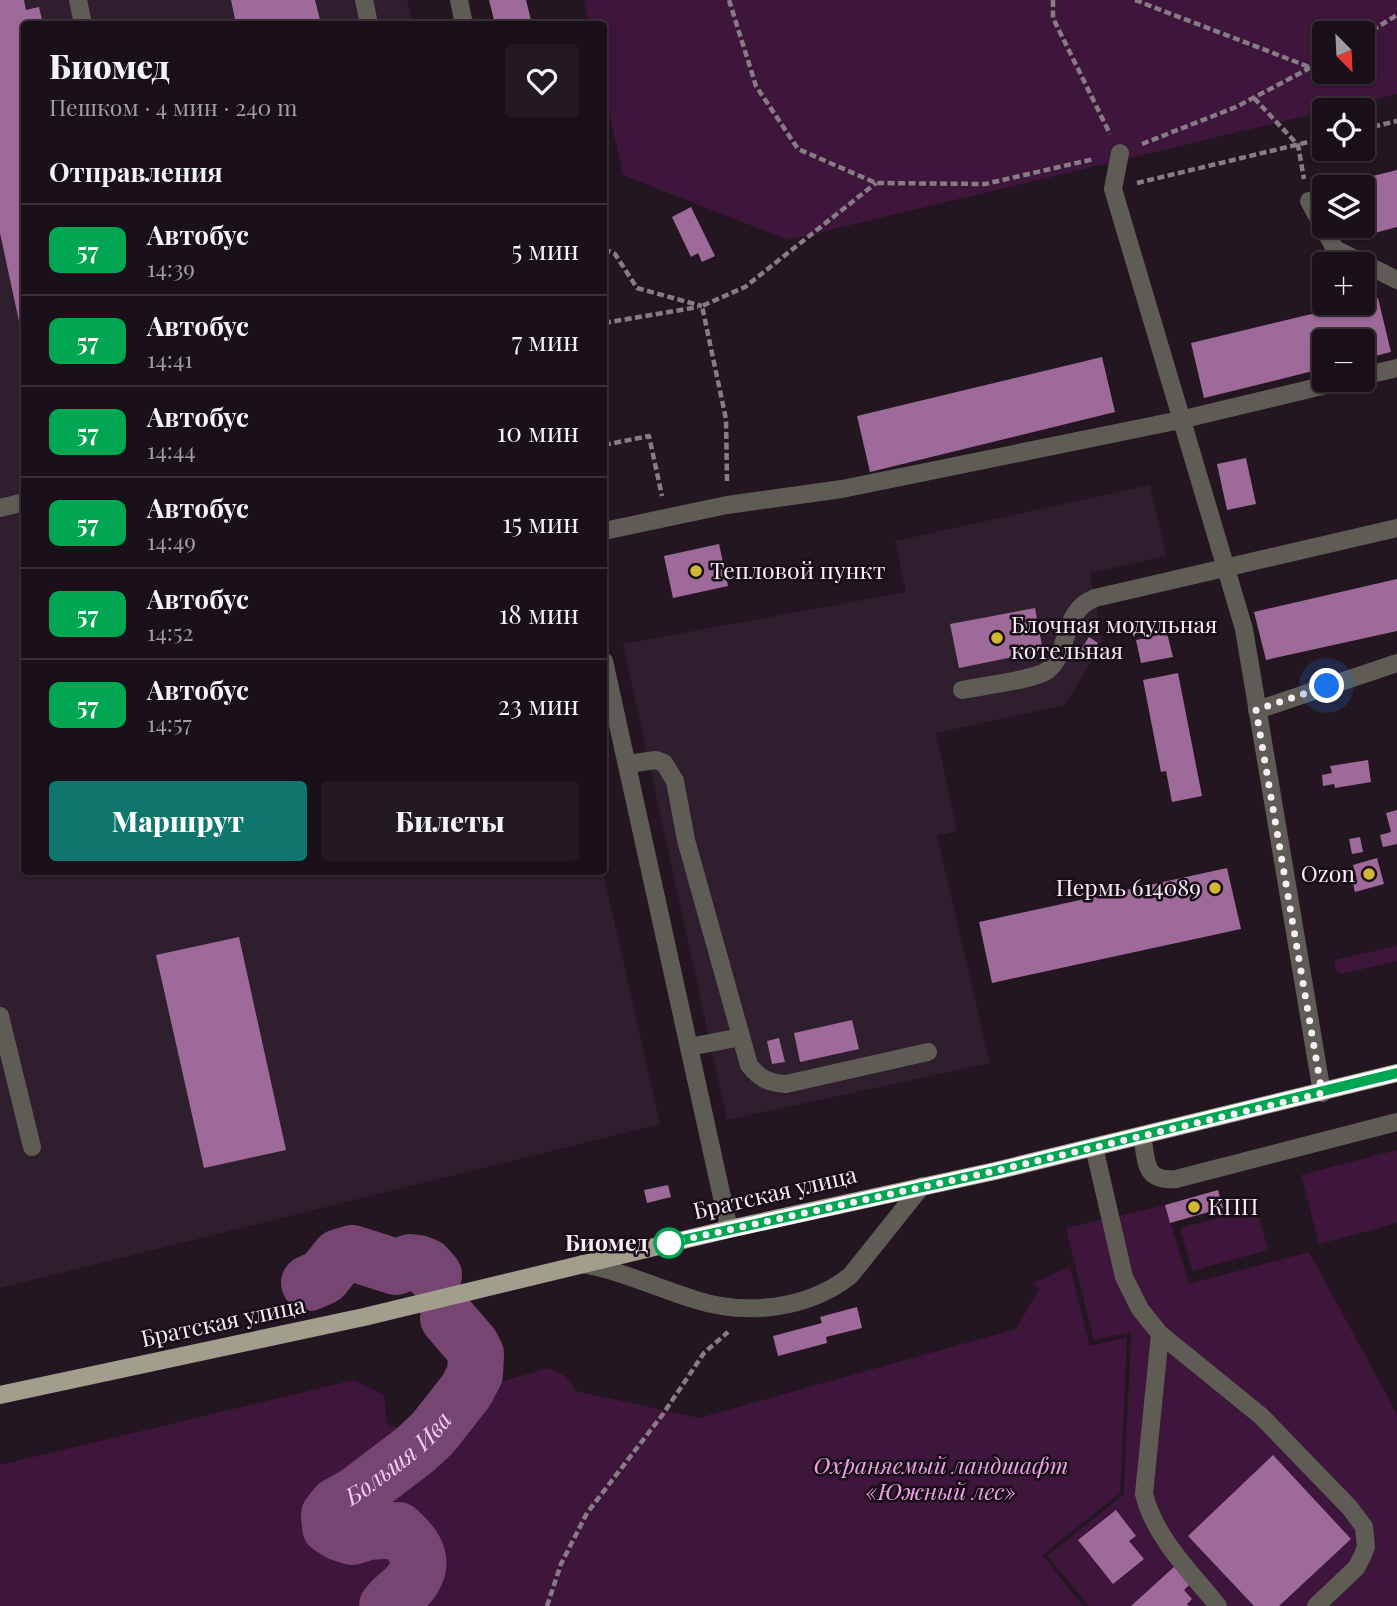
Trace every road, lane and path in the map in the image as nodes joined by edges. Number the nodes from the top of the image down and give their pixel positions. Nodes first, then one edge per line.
1 (78, 0) edge
2 (364, 0) edge
3 (459, 0) edge
4 (729, 0) edge
5 (1053, 0) edge
6 (1135, 0) edge
7 (1397, 15) edge
8 (82, 21) edge
9 (368, 21) edge
10 (463, 21) edge
11 (1376, 28) edge
12 (1312, 68) joint
13 (1254, 98) junction
14 (1397, 121) edge
15 (1375, 126) edge
16 (1312, 141) edge
17 (1298, 145) junction
18 (1120, 153) junction
19 (876, 183) junction
20 (1113, 189) junction
21 (1308, 201) joint
22 (607, 250) edge
23 (1397, 281) edge
24 (702, 306) junction
25 (607, 322) edge
26 (1397, 368) edge
27 (1375, 373) edge
28 (1312, 388) edge
29 (1181, 420) junction
30 (607, 444) edge
31 (21, 503) edge
32 (727, 505) junction
33 (0, 508) edge
34 (666, 517) junction
35 (1397, 528) edge
36 (607, 530) edge
37 (1226, 568) junction
38 (1397, 663) edge
39 (607, 674) edge
40 (962, 690) dead end
41 (1256, 710) junction
42 (627, 764) junction
43 (0, 1016) edge
44 (741, 1037) junction
45 (689, 1047) junction
46 (928, 1052) dead end
47 (1397, 1073) edge
48 (1322, 1093) junction
49 (1397, 1122) edge
50 (1142, 1135) junction
51 (32, 1147) dead end
52 (1094, 1147) junction
53 (922, 1185) junction
54 (729, 1229) junction
55 (579, 1264) junction
56 (734, 1328) dead end
57 (1160, 1334) junction
58 (0, 1395) edge
59 (547, 1606) edge
60 (1218, 1606) edge
61 (1316, 1606) edge

1 - 8 lane
2 - 9 lane
3 - 10 lane
4 - 19 path
5 - 18 path
6 - 12 path
7 - 11 path
12 - 13 path
13 - 17 path
13 - 18 path
14 - 15 path
16 - 17 path
17 - 20 path
17 - 21 path
18 - 19 path
18 - 20 lane
19 - 24 path
20 - 29 lane
21 - 23 lane
22 - 24 path
24 - 25 path
24 - 32 path
26 - 27 lane
28 - 29 lane
29 - 32 lane
29 - 37 lane
30 - 34 path
31 - 33 lane
32 - 34 lane
34 - 36 lane
35 - 37 lane
37 - 40 lane
37 - 41 lane
38 - 41 lane
39 - 42 lane
41 - 48 lane
42 - 44 lane
42 - 45 lane
43 - 51 lane
44 - 45 lane
44 - 46 lane
45 - 54 lane
47 - 48 main road, Братская улица
48 - 50 main road, Братская улица
49 - 50 lane
50 - 52 main road, Братская улица
52 - 53 main road, Братская улица
52 - 57 lane
53 - 54 main road, Братская улица
53 - 55 lane
54 - 55 main road, Братская улица
55 - 58 main road, Братская улица
56 - 59 path
57 - 60 lane
57 - 61 lane

